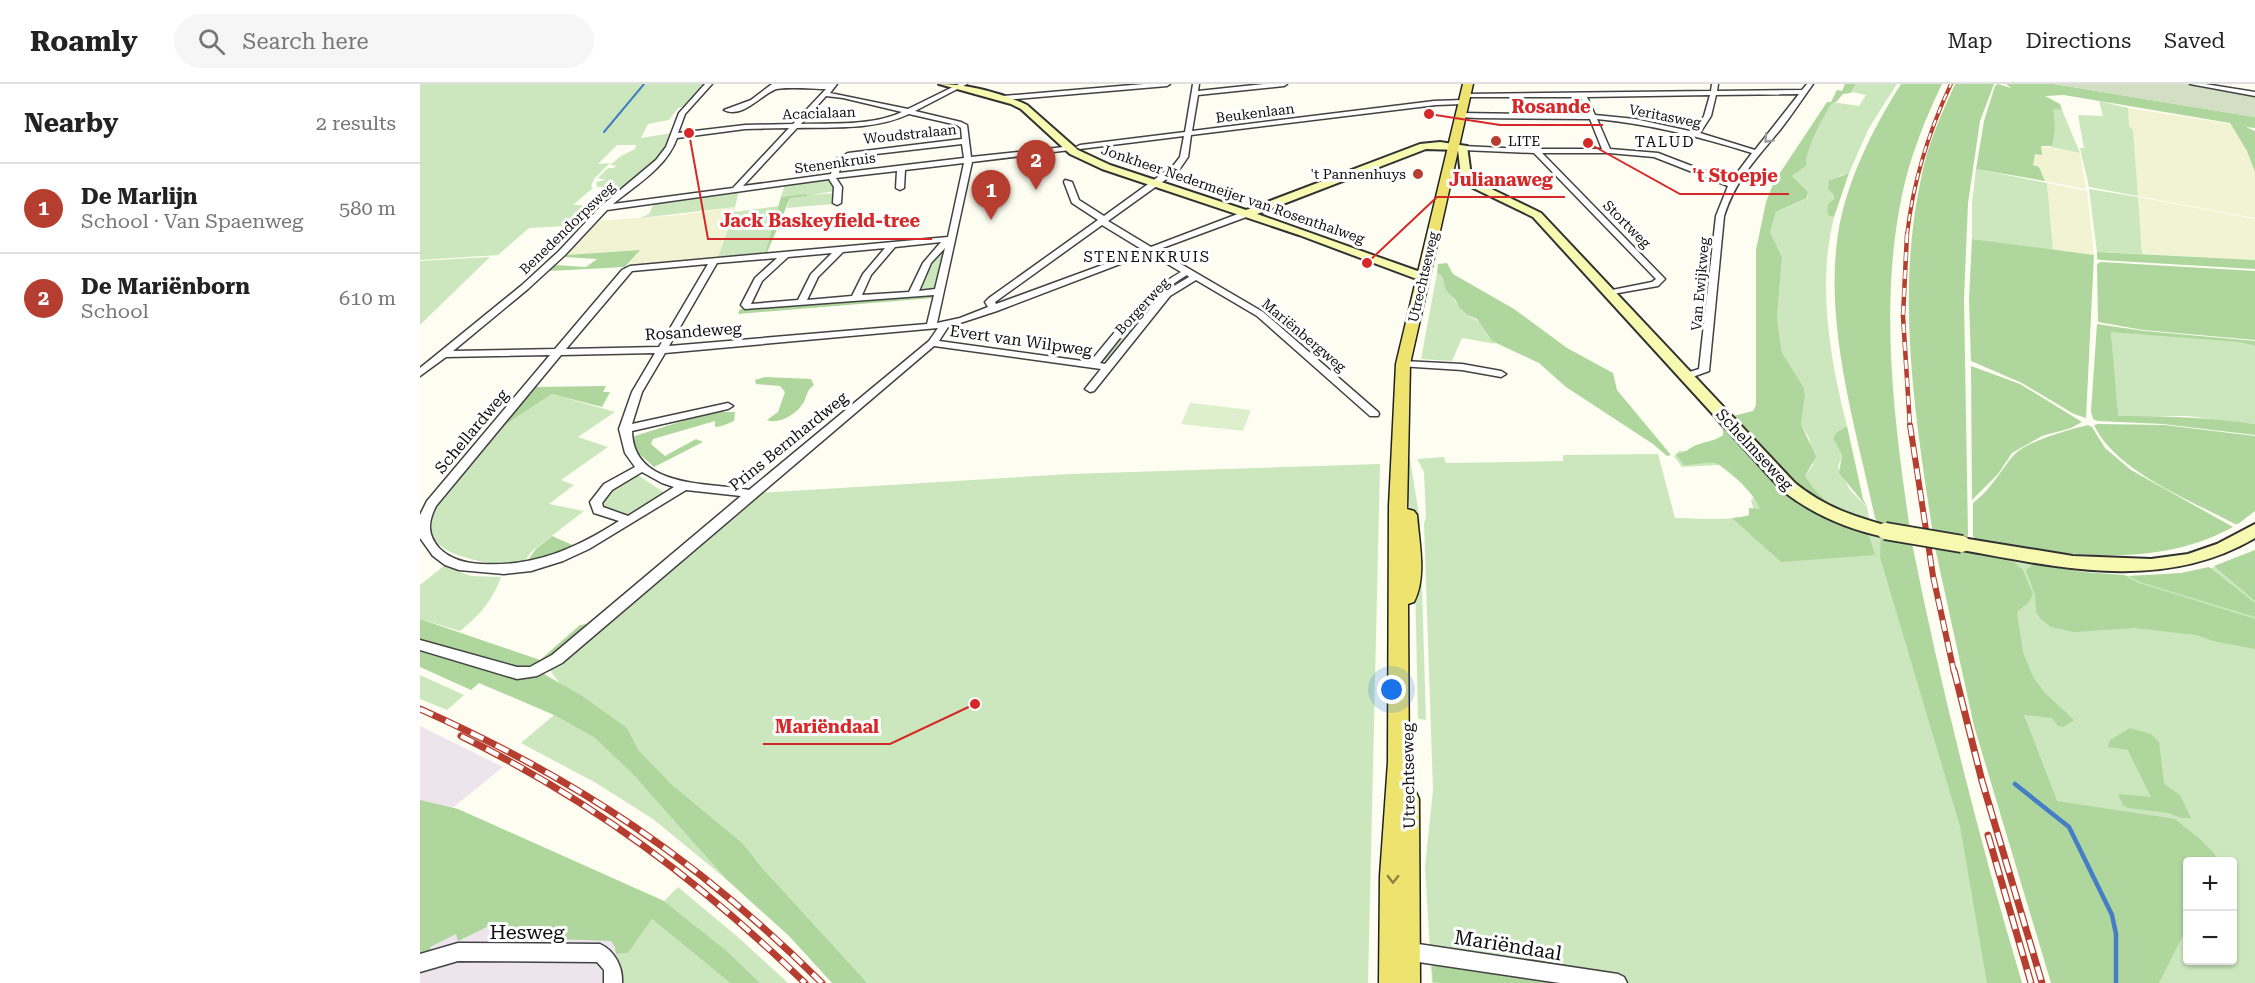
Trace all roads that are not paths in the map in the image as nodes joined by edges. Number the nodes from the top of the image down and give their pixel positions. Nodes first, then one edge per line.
1 (709, 84) edge
2 (944, 84) edge
3 (1167, 84) edge
4 (1196, 84) edge
5 (1284, 84) edge
6 (1468, 84) edge
7 (1715, 84) edge
8 (1810, 84) edge
9 (2193, 84) edge
10 (774, 85) edge
11 (832, 86) edge
12 (961, 86) edge
13 (1803, 92) junction
14 (1195, 93) junction
15 (1714, 93) junction
16 (825, 94) junction
17 (1583, 94) junction
18 (2255, 94) edge
19 (1003, 98) junction
20 (1464, 99) junction
21 (727, 110) dead end
22 (909, 111) junction
23 (1460, 115) junction
24 (1592, 117) junction
25 (795, 126) junction
26 (1697, 133) junction
27 (1188, 134) junction
28 (674, 136) junction
29 (966, 141) junction
30 (1458, 147) junction
31 (1075, 148) junction
32 (1606, 149) junction
33 (1536, 151) junction
34 (1755, 152) junction
35 (968, 160) junction
36 (901, 168) junction
37 (833, 176) junction
38 (1068, 182) dead end
39 (1157, 184) junction
40 (1733, 185) junction
41 (900, 188) dead end
42 (734, 191) junction
43 (837, 203) dead end
44 (604, 208) junction
45 (1246, 214) junction
46 (1103, 221) junction
47 (951, 239) junction
48 (893, 244) junction
49 (840, 250) junction
50 (1150, 250) junction
51 (785, 255) junction
52 (713, 262) junction
53 (1192, 274) junction
54 (1422, 278) junction
55 (938, 292) junction
56 (1610, 293) junction
57 (913, 294) junction
58 (856, 298) junction
59 (801, 303) junction
60 (994, 309) junction
61 (944, 325) junction
62 (931, 327) junction
63 (932, 343) junction
64 (661, 350) junction
65 (560, 352) junction
66 (445, 354) junction
67 (1403, 364) junction
68 (1093, 365) junction
69 (1105, 367) junction
70 (420, 373) edge
71 (1501, 374) dead end
72 (1687, 376) junction
73 (1090, 389) dead end
74 (728, 406) dead end
75 (1374, 414) dead end
76 (624, 429) junction
77 (643, 467) junction
78 (684, 486) junction
79 (749, 494) junction
80 (628, 520) junction
81 (2255, 530) edge
82 (420, 645) edge
83 (1400, 950) junction
84 (420, 963) edge
85 (613, 983) edge
86 (1392, 983) edge
87 (1407, 983) edge
88 (1618, 983) edge

1 - 28 street, Benedendorpsweg
2 - 12 street, Jonkheer Nedermeijer van Rosenthalweg
3 - 19 street
4 - 14 street
5 - 14 street
6 - 20 main road, Utrechtseweg
7 - 15 street
8 - 13 street
9 - 18 street
10 - 11 street
10 - 21 street
11 - 16 street
12 - 19 street, Jonkheer Nedermeijer van Rosenthalweg
12 - 22 street, Acacialaan
13 - 15 street, Beukenlaan
13 -> 34 street
14 - 27 street
15 - 17 street, Beukenlaan
15 - 26 street
16 - 22 street
16 - 25 street
17 - 20 street, Beukenlaan
17 - 24 street
19 - 31 street, Jonkheer Nedermeijer van Rosenthalweg
20 - 23 main road, Utrechtseweg
20 - 27 street, Beukenlaan
22 - 25 street, Acacialaan
22 - 29 street
23 - 24 street, Veritasweg
23 - 30 main road, Utrechtseweg
24 - 26 street, Veritasweg
24 - 32 street
25 - 28 street, Acacialaan
25 - 42 street
26 - 34 street, Veritasweg
27 - 31 street, Beukenlaan
27 - 39 street
28 - 44 street, Benedendorpsweg
29 - 35 street
29 - 37 street, Woudstralaan
30 - 33 street
30 - 45 street
30 - 54 main road, Utrechtseweg
30 - 56 street, Schelmseweg
31 - 35 street, Stenenkruis
31 - 39 street, Jonkheer Nedermeijer van Rosenthalweg
32 - 33 street
32 - 40 street
33 - 56 street, Stortweg
34 - 40 street
35 - 36 street, Stenenkruis
35 - 47 street
36 - 37 street, Stenenkruis
36 - 41 street
37 - 42 street, Stenenkruis
37 - 43 street
38 - 46 street, Mariënbergweg
39 - 45 street, Jonkheer Nedermeijer van Rosenthalweg
39 - 46 street
40 - 72 street, Van Ewijkweg
42 - 44 street, Stenenkruis
44 - 66 street, Benedendorpsweg
45 - 50 street
45 - 54 street, Jonkheer Nedermeijer van Rosenthalweg
46 - 50 street, Mariënbergweg
46 - 60 street
47 - 48 street
47 - 55 street
47 - 57 street
48 - 49 street
48 - 58 street
49 - 51 street
49 - 59 street
50 - 53 street, Mariënbergweg
50 - 60 street
51 - 52 street
51 - 59 street
52 - 64 street
52 - 65 street, Schellardweg
53 - 68 street, Borgerweg
53 - 69 street, Borgerweg
53 - 75 street, Mariënbergweg
54 - 67 main road, Utrechtseweg
55 - 57 street
55 - 62 street
56 - 72 street, Schelmseweg
57 - 58 street
58 - 59 street
60 - 61 street
61 - 62 street, Rosandeweg
61 - 63 street, Prins Bernhardweg
62 - 64 street, Rosandeweg
63 - 68 street, Evert van Wilpweg
63 - 79 street, Prins Bernhardweg
64 - 65 street, Rosandeweg
64 - 76 street
65 - 66 street, Rosandeweg
65 - 80 street, Schellardweg
66 - 70 street, Benedendorpsweg
67 - 71 street
67 - 83 main road, Utrechtseweg
68 - 69 street, Evert van Wilpweg
69 - 73 street, Borgerweg
72 - 81 street, Schelmseweg, bridge
74 - 76 street
76 - 77 street
77 - 78 street
77 - 80 street
78 - 79 street
78 - 80 street, Schellardweg
79 - 82 street, Prins Bernhardweg
83 - 86 main road, Utrechtseweg
83 - 87 main road, Utrechtseweg
83 - 88 street, Mariëndaal
84 - 85 street, Hesweg

